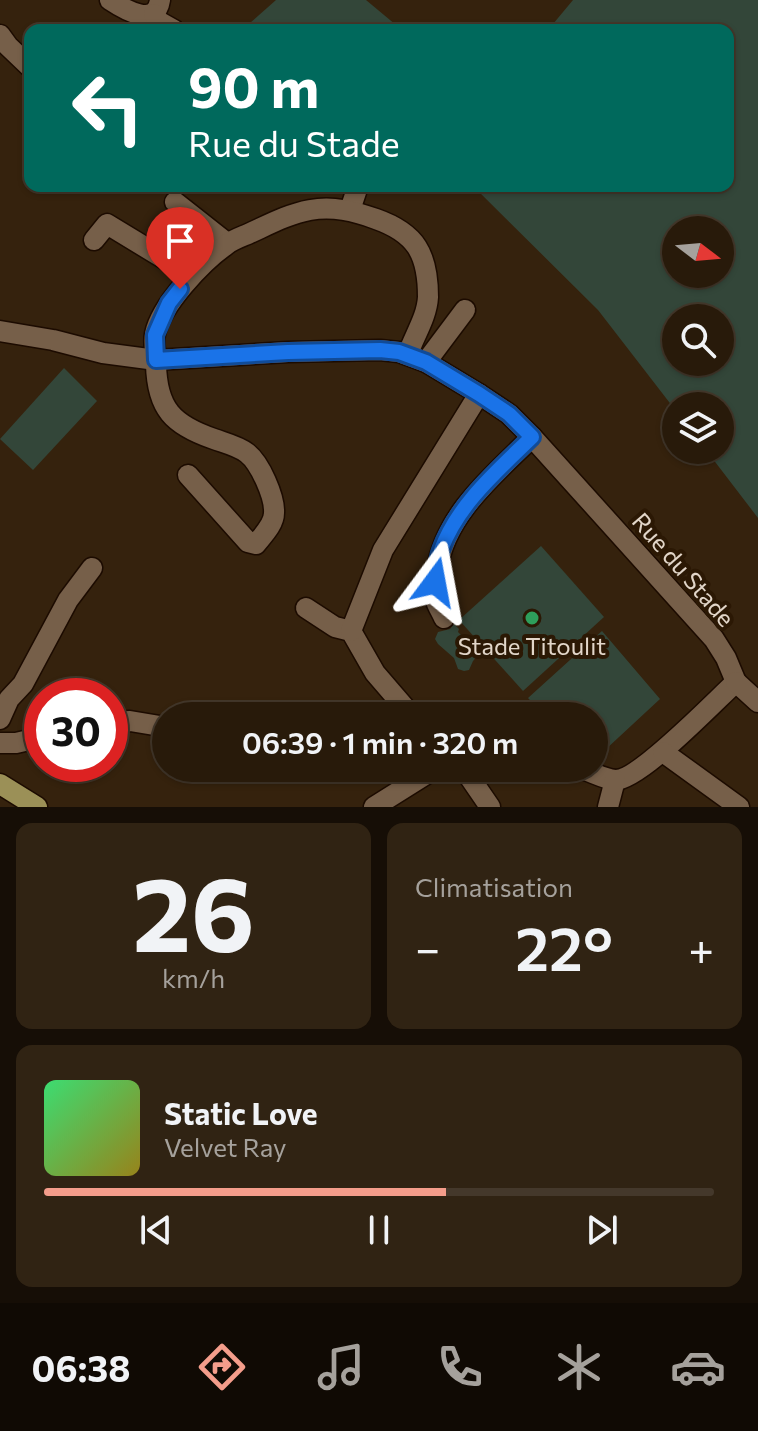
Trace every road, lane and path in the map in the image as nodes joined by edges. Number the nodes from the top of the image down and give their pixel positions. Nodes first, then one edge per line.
1 (110, 0) edge
2 (157, 7) edge
3 (163, 24) edge
4 (0, 35) edge
5 (24, 61) edge
6 (356, 192) edge
7 (175, 202) dead end
8 (350, 210) junction
9 (94, 240) dead end
10 (227, 243) junction
11 (191, 275) junction
12 (465, 310) dead end
13 (0, 331) edge
14 (417, 358) junction
15 (156, 360) junction
16 (479, 394) junction
17 (532, 437) junction
18 (188, 475) dead end
19 (92, 568) dead end
20 (306, 608) dead end
21 (444, 618) dead end
22 (351, 631) junction
23 (736, 682) junction
24 (400, 702) edge
25 (758, 702) edge
26 (0, 719) edge
27 (128, 721) edge
28 (152, 725) edge
29 (24, 741) edge
30 (0, 743) edge
31 (663, 752) junction
32 (608, 778) edge
33 (615, 780) junction
34 (414, 782) edge
35 (473, 782) edge
36 (0, 784) edge
37 (376, 806) edge
38 (37, 807) edge
39 (490, 807) edge
40 (608, 807) edge
41 (739, 807) edge

1 - 2 street
2 - 3 street
4 - 5 street
6 - 8 street
7 - 10 street
8 - 10 street
8 - 14 street
9 - 11 street
10 - 11 street
11 - 15 street
12 - 14 street
13 - 15 street
14 - 15 street
14 - 16 street, Rue du Stade
15 - 18 street
16 - 17 street, Rue du Stade
16 - 22 street
17 - 21 street
17 - 23 street, Rue du Stade
19 - 26 street
20 - 22 street
22 - 24 street
23 - 25 street
23 - 31 street
27 - 28 street
29 - 30 street
31 - 33 street
31 - 41 street
32 - 33 street
33 - 40 street
34 - 37 street
35 - 39 street
36 - 38 main road

